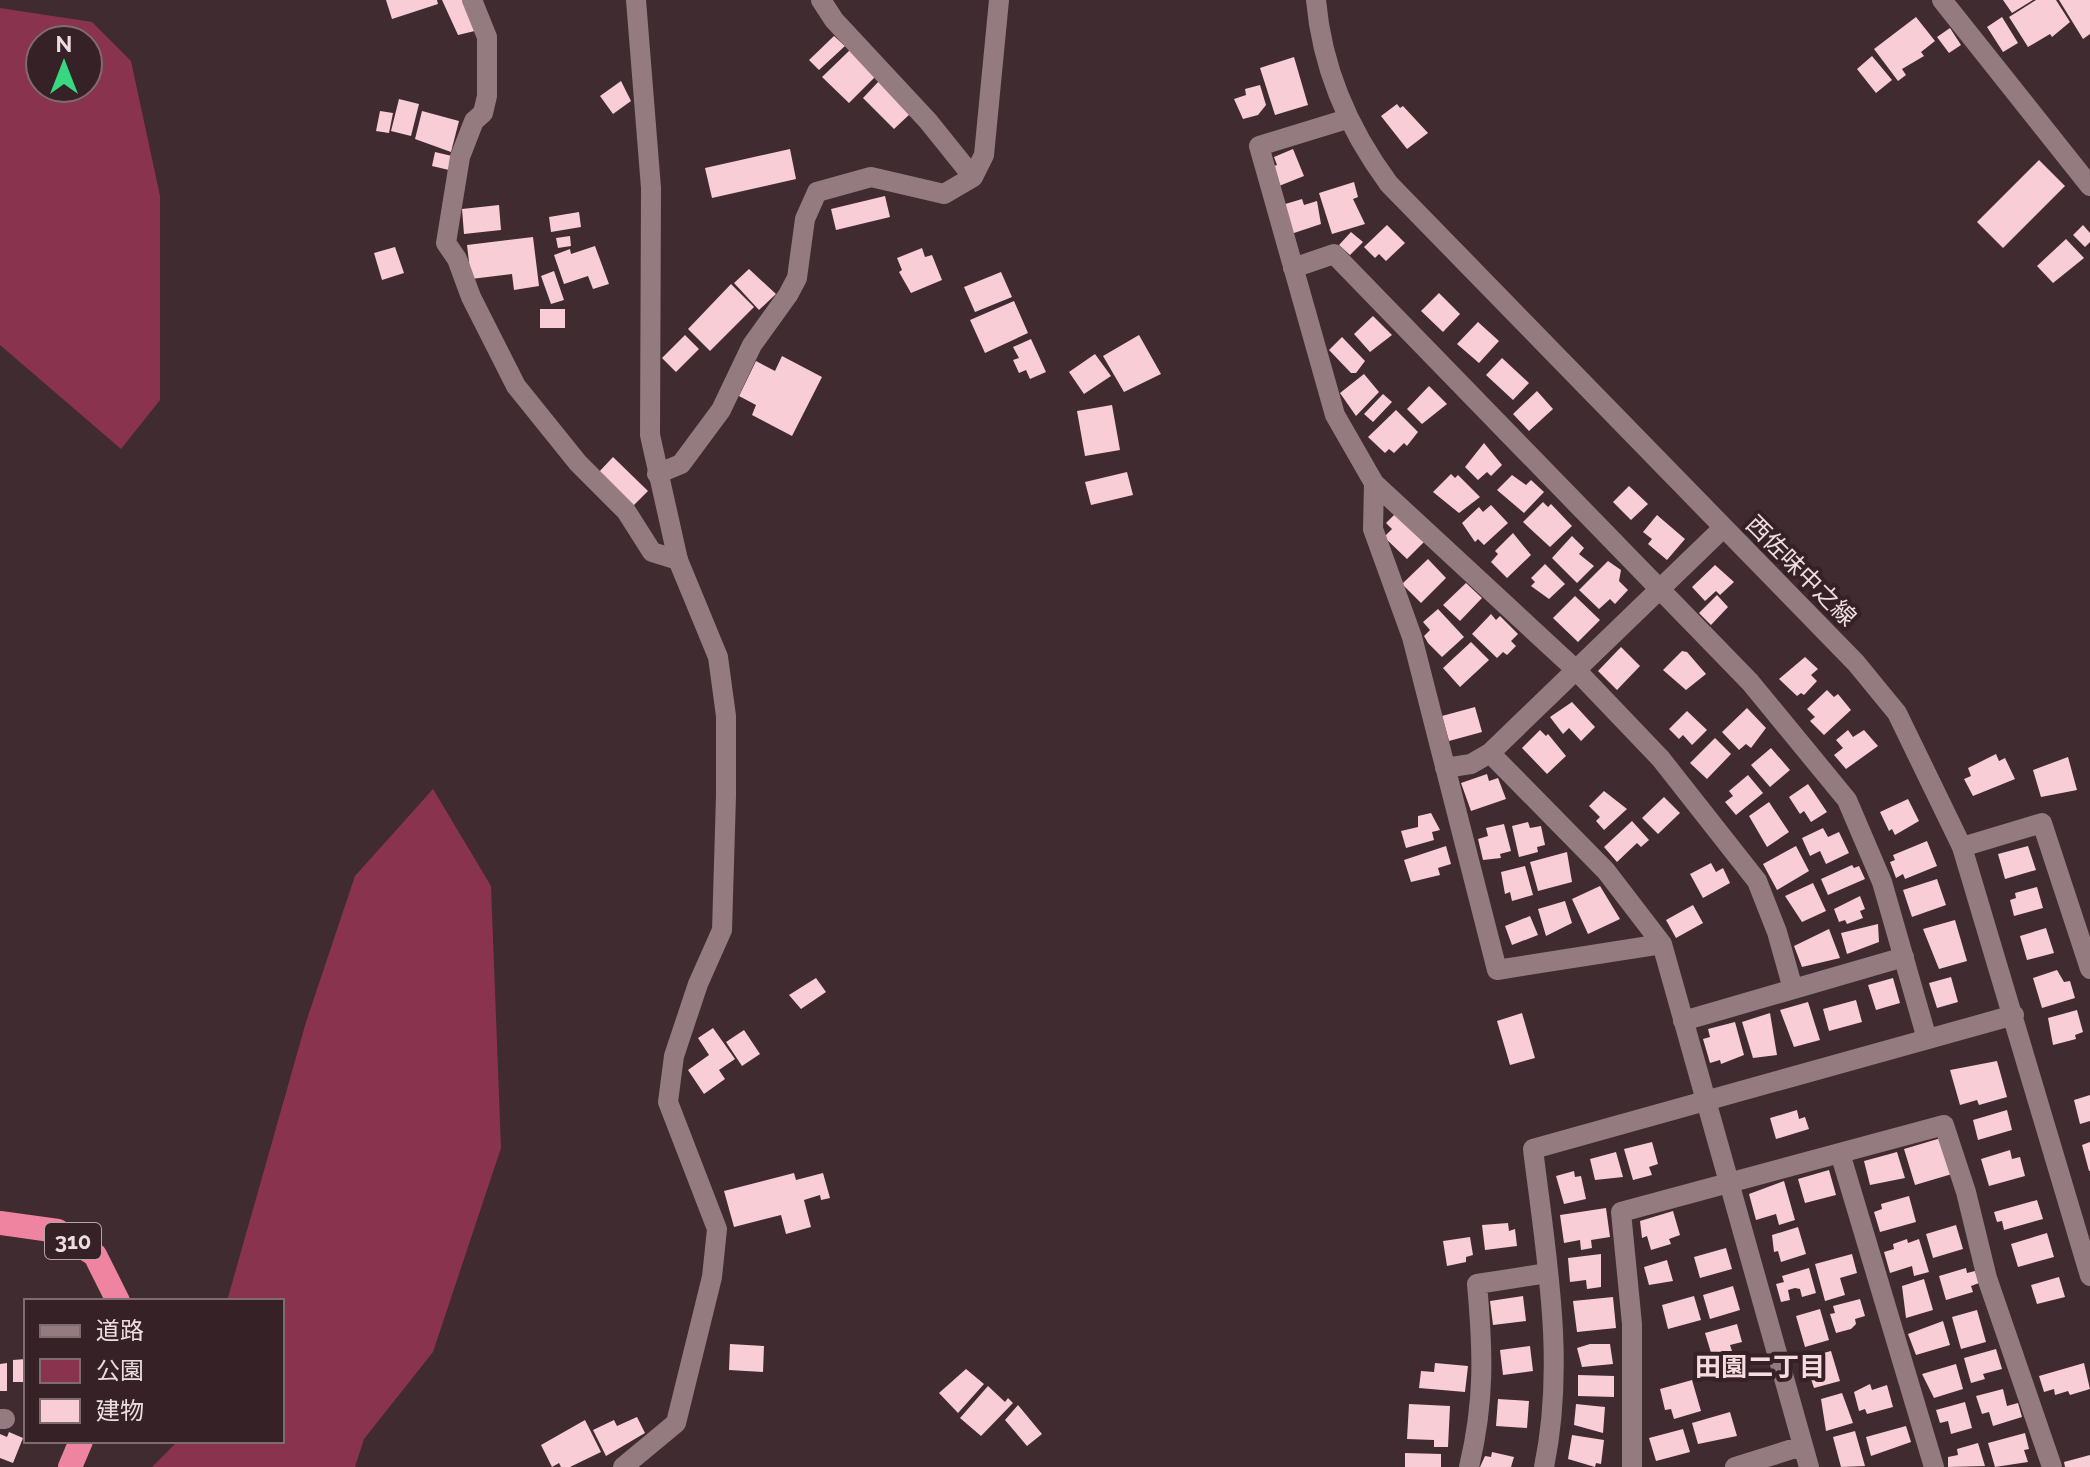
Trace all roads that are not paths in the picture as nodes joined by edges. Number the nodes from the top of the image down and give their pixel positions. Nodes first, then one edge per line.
1 (472, 0) edge
2 (636, 0) edge
3 (821, 0) edge
4 (999, 0) edge
5 (1316, 0) edge
6 (1942, 0) edge
7 (1347, 119) junction
8 (973, 177) junction
9 (2090, 186) edge
10 (1293, 268) junction
11 (657, 474) junction
12 (1374, 483) junction
13 (1722, 529) junction
14 (678, 560) junction
15 (1657, 590) junction
16 (1576, 670) junction
17 (1490, 753) junction
18 (1445, 768) junction
19 (1962, 847) junction
20 (1662, 944) junction
21 (1904, 957) junction
22 (2090, 969) edge
23 (1793, 989) junction
24 (2014, 1015) junction
25 (1683, 1021) junction
26 (1927, 1039) junction
27 (1704, 1104) junction
28 (1840, 1153) junction
29 (1731, 1183) junction
30 (0, 1223) edge
31 (1548, 1273) junction
32 (2090, 1276) edge
33 (117, 1299) edge
34 (80, 1443) edge
35 (1802, 1446) junction
36 (70, 1467) edge
37 (623, 1467) edge
38 (1469, 1467) edge
39 (1544, 1467) edge
40 (1632, 1467) edge
41 (1735, 1467) edge
42 (1809, 1467) edge
43 (1934, 1467) edge
44 (2052, 1467) edge

1 - 14 street
2 - 11 street
3 - 8 street
4 - 8 street
5 - 7 street, 西佐味中之線
6 - 9 street
7 - 10 street
7 - 13 street, 西佐味中之線
8 - 11 street
10 - 12 street
10 - 15 street
11 - 14 street
12 - 16 street
12 - 18 street
13 - 15 street
13 - 19 street, 西佐味中之線
14 - 37 street
15 - 16 street
15 - 21 street
16 - 17 street
16 - 23 street
17 - 18 street
17 - 20 street
18 - 20 street
19 - 22 street
19 - 24 street, 西佐味中之線
20 - 25 street
21 - 23 street
21 - 26 street
23 - 25 street
24 - 26 street
24 - 32 street, 西佐味中之線
25 - 27 street
26 - 27 street
27 - 29 street
27 - 31 street
28 - 29 street
28 - 43 street
28 - 44 street
29 - 35 street
29 - 40 street
30 - 33 highway, 310
31 - 38 street
31 - 39 street
34 - 36 highway
35 - 41 street
35 - 42 street

